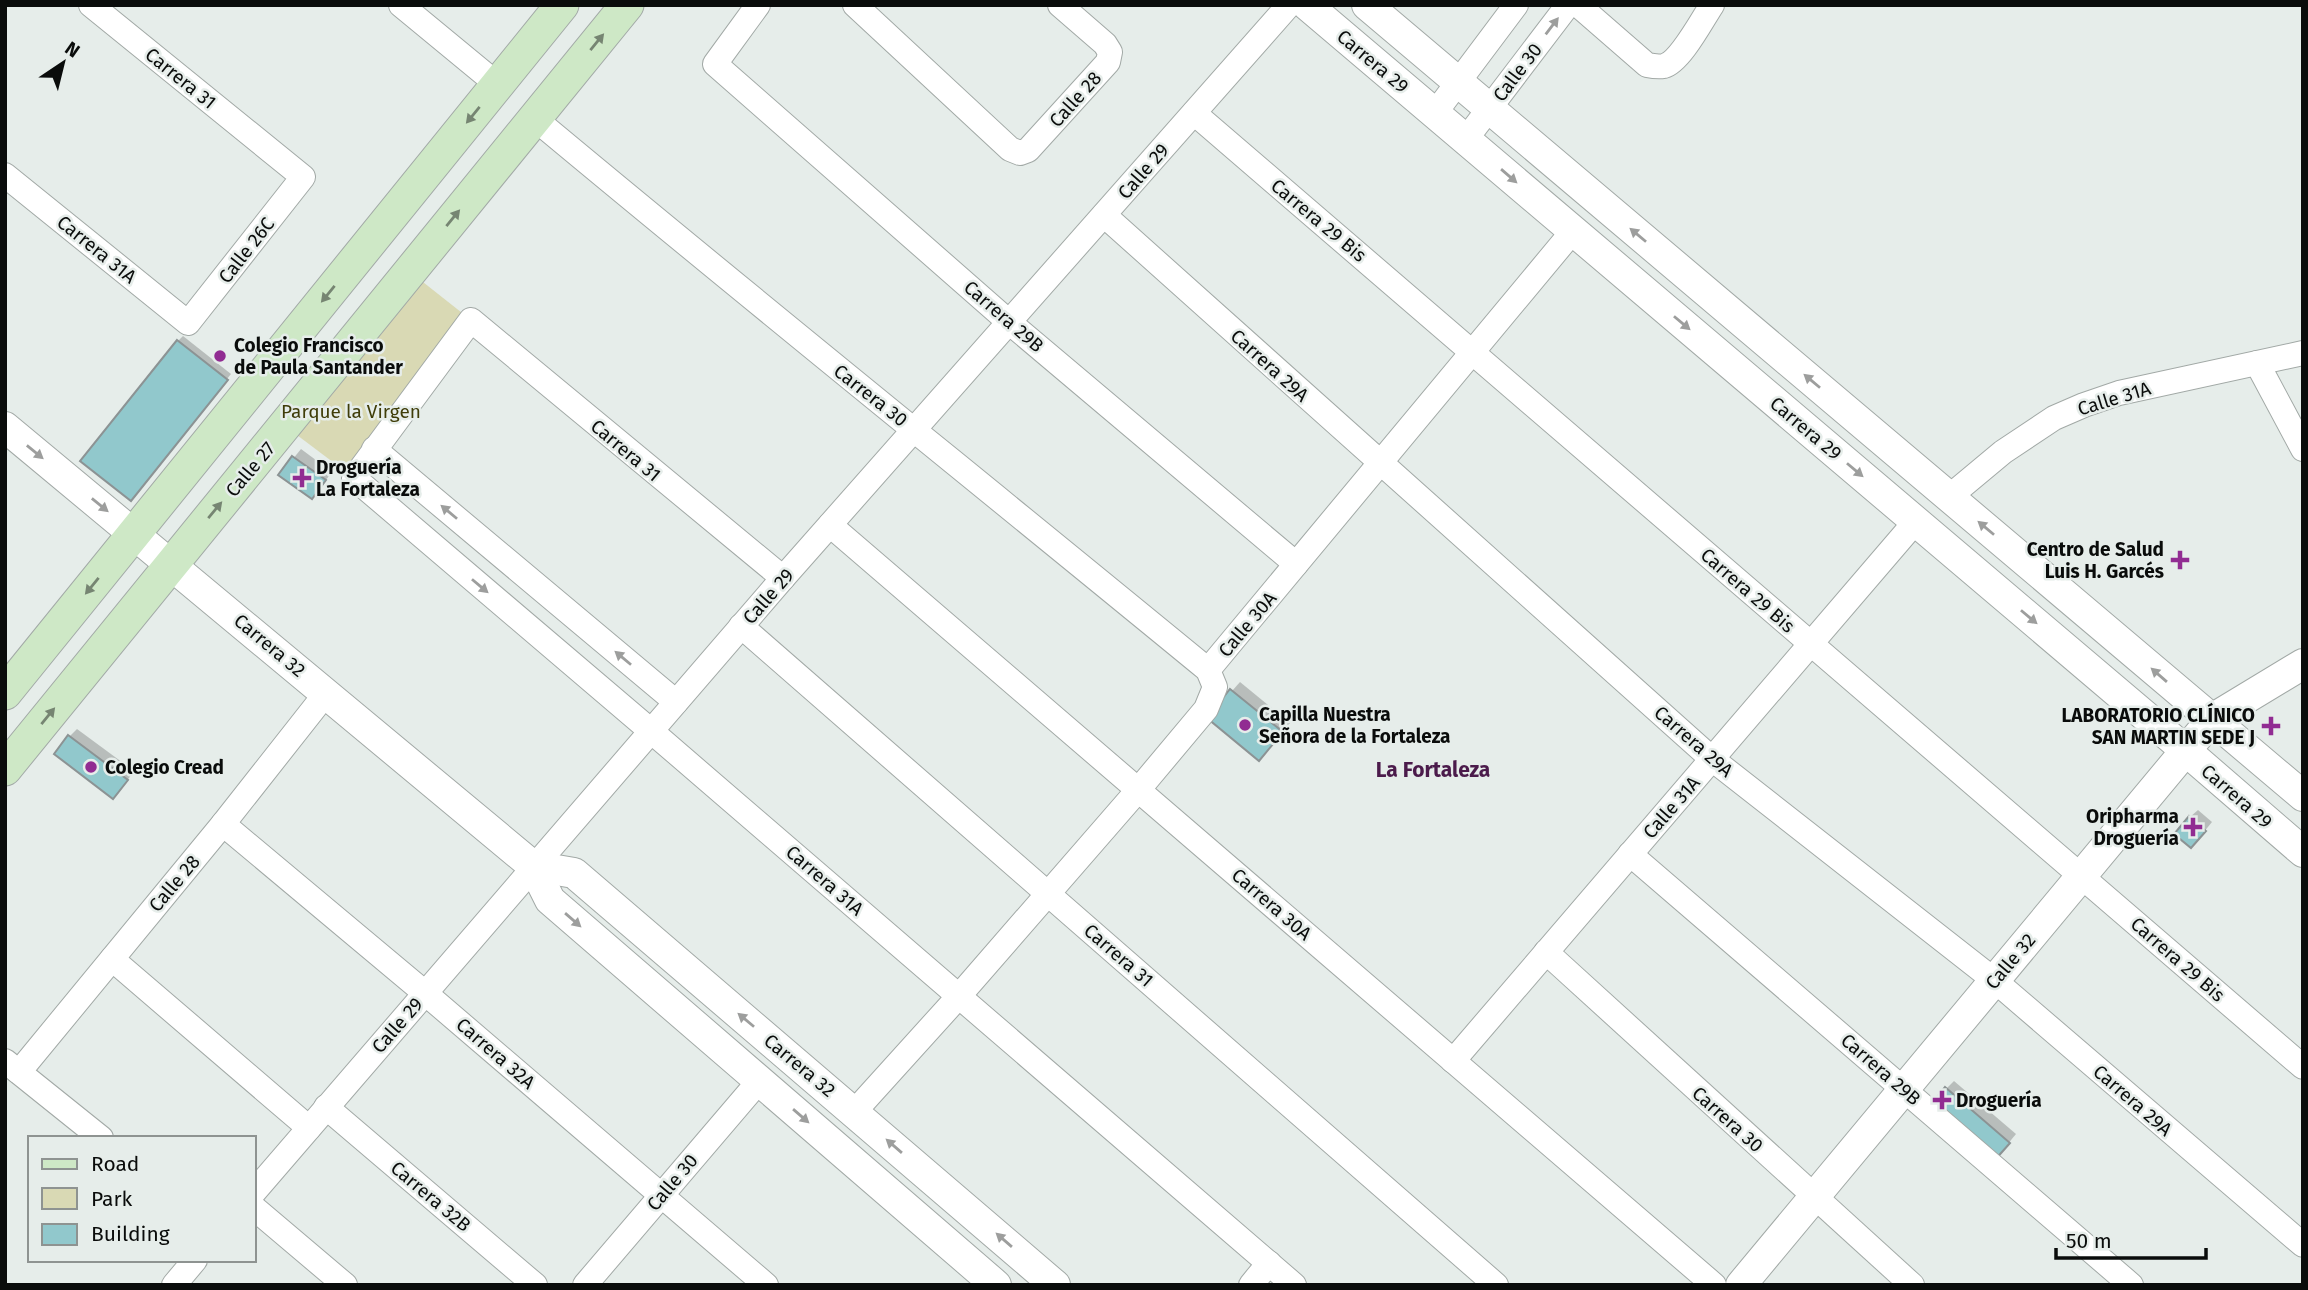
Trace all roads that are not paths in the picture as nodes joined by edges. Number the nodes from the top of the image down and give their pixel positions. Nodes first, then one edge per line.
1 (91, 5) edge
2 (401, 5) edge
3 (562, 5) edge
4 (627, 5) edge
5 (758, 5) edge
6 (855, 5) edge
7 (1060, 5) edge
8 (1289, 5) edge
9 (1307, 5) edge
10 (1367, 5) edge
11 (1516, 5) edge
12 (1568, 5) edge
13 (1578, 5) edge
14 (1712, 5) edge
15 (1458, 82) junction
16 (498, 85) junction
17 (1489, 108) junction
18 (1194, 113) junction
19 (1435, 113) junction
20 (534, 118) junction
21 (1466, 139) junction
22 (5, 175) edge
23 (303, 177) joint
24 (1104, 215) junction
25 (1573, 230) junction
26 (1009, 322) junction
27 (188, 323) joint
28 (1473, 351) junction
29 (2303, 353) edge
30 (2257, 363) junction
31 (5, 427) edge
32 (915, 429) junction
33 (374, 449) junction
34 (2303, 449) edge
35 (1380, 464) junction
36 (1949, 497) junction
37 (1916, 521) junction
38 (830, 525) junction
39 (135, 533) junction
40 (172, 563) junction
41 (1296, 564) junction
42 (783, 578) junction
43 (741, 626) junction
44 (1810, 644) junction
45 (2303, 664) edge
46 (1208, 670) junction
47 (327, 692) junction
48 (5, 693) edge
49 (676, 702) junction
50 (2212, 719) junction
51 (651, 731) junction
52 (2185, 750) junction
53 (1712, 759) junction
54 (5, 769) edge
55 (1139, 789) junction
56 (2303, 796) edge
57 (223, 824) junction
58 (2303, 852) edge
59 (1630, 854) junction
60 (533, 866) junction
61 (2081, 875) junction
62 (1048, 893) junction
63 (1546, 952) junction
64 (112, 959) junction
65 (1994, 980) junction
66 (425, 993) junction
67 (959, 996) junction
68 (1453, 1061) junction
69 (12, 1066) edge
70 (2303, 1067) edge
71 (760, 1080) junction
72 (1903, 1089) junction
73 (327, 1107) junction
74 (855, 1111) junction
75 (309, 1128) junction
76 (99, 1136) edge
77 (256, 1190) edge
78 (661, 1195) junction
79 (1814, 1197) junction
80 (256, 1210) edge
81 (2303, 1245) edge
82 (193, 1262) edge
83 (1269, 1264) junction
84 (983, 1281) edge
85 (174, 1285) edge
86 (345, 1285) edge
87 (536, 1285) edge
88 (585, 1285) edge
89 (766, 1285) edge
90 (1055, 1285) edge
91 (1251, 1285) edge
92 (1294, 1285) edge
93 (1496, 1285) edge
94 (1714, 1285) edge
95 (1741, 1285) edge
96 (1912, 1285) edge
97 (2131, 1285) edge

1 - 23 street, Carrera 31
2 - 16 street
3 - 16 main road
20 -> 4 main road, Calle 27
5 - 26 street, Carrera 29B
6 - 7 street, Calle 28
8 - 18 street, Calle 29
9 - 19 street, Carrera 29
10 - 15 street, Carrera 29
11 - 15 street
17 -> 12 street, Calle 30
13 - 14 street
15 - 17 street, Carrera 29
15 - 19 street
16 -> 39 main road
17 - 21 street, Calle 30
36 -> 17 street, Carrera 29
18 - 24 street, Calle 29
18 - 28 street, Carrera 29 Bis
19 - 21 street, Carrera 29
20 - 32 street, Carrera 30
40 -> 20 main road, Calle 27
21 -> 25 street, Carrera 29
22 - 27 street, Carrera 31A
23 - 27 street, Calle 26C
24 - 26 street, Calle 29
24 - 35 street, Carrera 29A
25 - 28 street, Calle 30A
25 -> 37 street, Carrera 29
26 - 32 street, Calle 29
26 - 41 street, Carrera 29B
28 - 35 street, Calle 30A
28 - 44 street, Carrera 29 Bis
29 - 30 street, Calle 31A
30 - 34 street
30 - 36 street, Calle 31A
31 -> 39 street, Carrera 32
32 - 38 street, Calle 29
32 - 46 street, Carrera 30
33 - 42 street, Carrera 31
49 -> 33 street
33 -> 51 street, Carrera 31A
35 - 41 street, Calle 30A
35 - 53 street, Carrera 29A
50 -> 36 street, Carrera 29
37 - 44 street, Calle 31A
37 -> 52 street, Carrera 29
38 - 42 street, Calle 29
38 - 55 street, Carrera 30A
39 - 40 street, Carrera 32
39 -> 48 main road
40 - 47 street, Carrera 32
54 -> 40 main road, Calle 27
41 - 46 street, Calle 30A
42 - 43 street, Calle 29
43 - 49 street, Calle 29
43 - 62 street, Carrera 31
44 - 53 street, Calle 31A
44 - 61 street, Carrera 29 Bis
45 - 50 street, Calle 32
46 - 55 street, Calle 30A
47 - 57 street, Calle 28
47 - 60 street, Carrera 32
49 - 51 street, Calle 29
50 - 52 street, Calle 32
50 - 56 street, Carrera 29
51 - 60 street, Calle 29
51 - 67 street, Carrera 31A
52 - 58 street, Carrera 29
52 - 61 street, Calle 32
53 - 59 street, Calle 31A
53 - 65 street, Carrera 29A
55 - 62 street, Calle 30A
55 - 68 street, Carrera 30A
57 - 64 street, Calle 28
57 - 66 street, Carrera 32A
59 - 63 street, Calle 31A
59 - 72 street, Carrera 29B
60 - 66 street, Calle 29
60 -> 71 street, Carrera 32
74 -> 60 street, Carrera 32
61 - 65 street, Calle 32
61 - 70 street, Carrera 29 Bis
62 - 67 street, Calle 30A
62 - 93 street, Carrera 31
63 - 68 street, Calle 31A
63 - 79 street, Carrera 30
64 - 69 street, Calle 28
64 - 75 street
65 - 72 street, Calle 32
65 - 81 street, Carrera 29A
66 - 73 street, Calle 29
66 - 78 street, Carrera 32A
67 - 74 street, Calle 30A
67 - 83 street, Carrera 31A
68 - 94 street, Carrera 30A
69 - 76 street
71 - 78 street, Calle 30
71 -> 84 street, Carrera 32
72 - 79 street, Calle 32
72 - 97 street, Carrera 29B
73 - 75 street, Calle 29
73 - 87 street, Carrera 32B
90 -> 74 street, Carrera 32
75 - 77 street, Calle 29
78 - 88 street, Calle 30
78 - 89 street, Carrera 32A
79 - 95 street, Calle 32
79 - 96 street, Carrera 30
80 - 86 street
82 - 85 street
83 - 91 street
83 - 92 street, Carrera 31A

